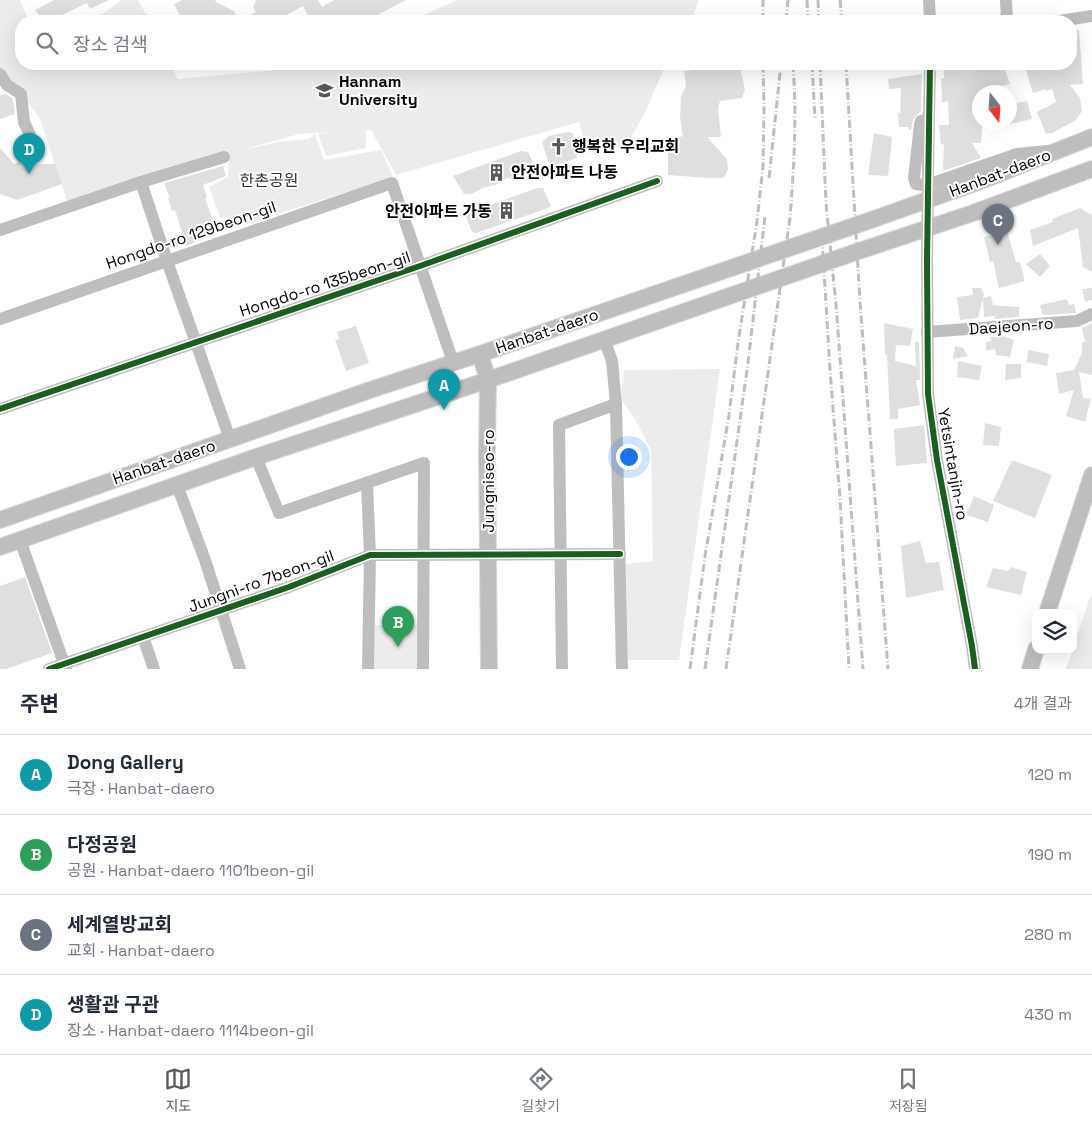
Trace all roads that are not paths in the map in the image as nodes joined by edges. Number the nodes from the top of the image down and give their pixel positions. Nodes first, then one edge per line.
1 (929, 0) edge
2 (1006, 0) edge
3 (930, 15) edge
4 (1006, 15) edge
5 (1092, 16) edge
6 (1077, 18) edge
7 (930, 70) edge
8 (0, 74) edge
9 (929, 120) junction
10 (1092, 137) edge
11 (1061, 150) junction
12 (30, 156) dead end
13 (224, 157) dead end
14 (1092, 169) edge
15 (657, 181) dead end
16 (141, 182) junction
17 (0, 230) edge
18 (166, 261) junction
19 (420, 266) junction
20 (1092, 314) edge
21 (0, 319) edge
22 (927, 332) junction
23 (604, 339) junction
24 (196, 341) junction
25 (480, 354) junction
26 (453, 362) junction
27 (488, 380) junction
28 (616, 404) junction
29 (0, 409) edge
30 (230, 439) junction
31 (256, 457) junction
32 (1092, 475) edge
33 (368, 484) junction
34 (177, 485) junction
35 (0, 520) edge
36 (20, 540) junction
37 (0, 547) edge
38 (488, 554) junction
39 (561, 554) junction
40 (620, 554) junction
41 (370, 555) junction
42 (424, 556) junction
43 (1048, 609) edge
44 (221, 610) junction
45 (143, 637) junction
46 (1035, 654) edge
47 (65, 666) edge
48 (49, 669) edge
49 (154, 669) edge
50 (240, 669) edge
51 (368, 669) edge
52 (423, 669) edge
53 (489, 669) edge
54 (562, 669) edge
55 (622, 669) edge
56 (975, 669) edge
57 (1030, 669) edge

1 - 3 street
2 - 4 street
5 - 6 street
7 - 9 street
8 - 12 street
9 - 11 street
9 - 22 street, Yetsintanjin-ro, bridge
10 - 11 main road, Hanbat-daero
11 - 25 main road, Hanbat-daero
13 - 16 street
14 - 23 main road, Hanbat-daero
15 - 19 street, Hongdo-ro 135beon-gil
16 - 17 street
16 - 18 street
18 - 19 street, Hongdo-ro 129beon-gil
18 - 21 street, Hongdo-ro 129beon-gil
18 - 24 street
19 - 24 street, Hongdo-ro 135beon-gil
19 - 26 street
20 - 22 street, Daejeon-ro
22 - 56 street, Yetsintanjin-ro
23 - 27 main road, Hanbat-daero
23 - 28 street
24 - 29 street, Hongdo-ro 135beon-gil
24 - 30 street
25 - 26 main road, Hanbat-daero
25 - 27 main road, Jungniseo-ro
26 - 30 main road, Hanbat-daero
27 - 31 main road, Hanbat-daero
27 - 38 main road, Jungniseo-ro
28 - 39 street
28 - 40 street
30 - 35 main road, Hanbat-daero
31 - 33 street
31 - 34 main road, Hanbat-daero
32 - 43 main road
33 - 41 street
33 - 42 street
34 - 36 main road, Hanbat-daero
34 - 44 street
36 - 37 main road, Hanbat-daero
36 - 47 street
38 - 39 street, Jungni-ro 7beon-gil
38 - 42 street, Jungni-ro 7beon-gil
38 - 53 main road, Jungniseo-ro
39 - 40 street, Jungni-ro 7beon-gil
39 - 54 street
40 - 55 street
41 - 42 street, Jungni-ro 7beon-gil
41 - 44 street, Jungni-ro 7beon-gil
41 - 51 street
42 - 52 street
44 - 45 street, Jungni-ro 7beon-gil
44 - 50 street
45 - 47 street, Jungni-ro 7beon-gil
45 - 49 street
46 - 57 main road
47 - 48 street, Jungni-ro 7beon-gil

